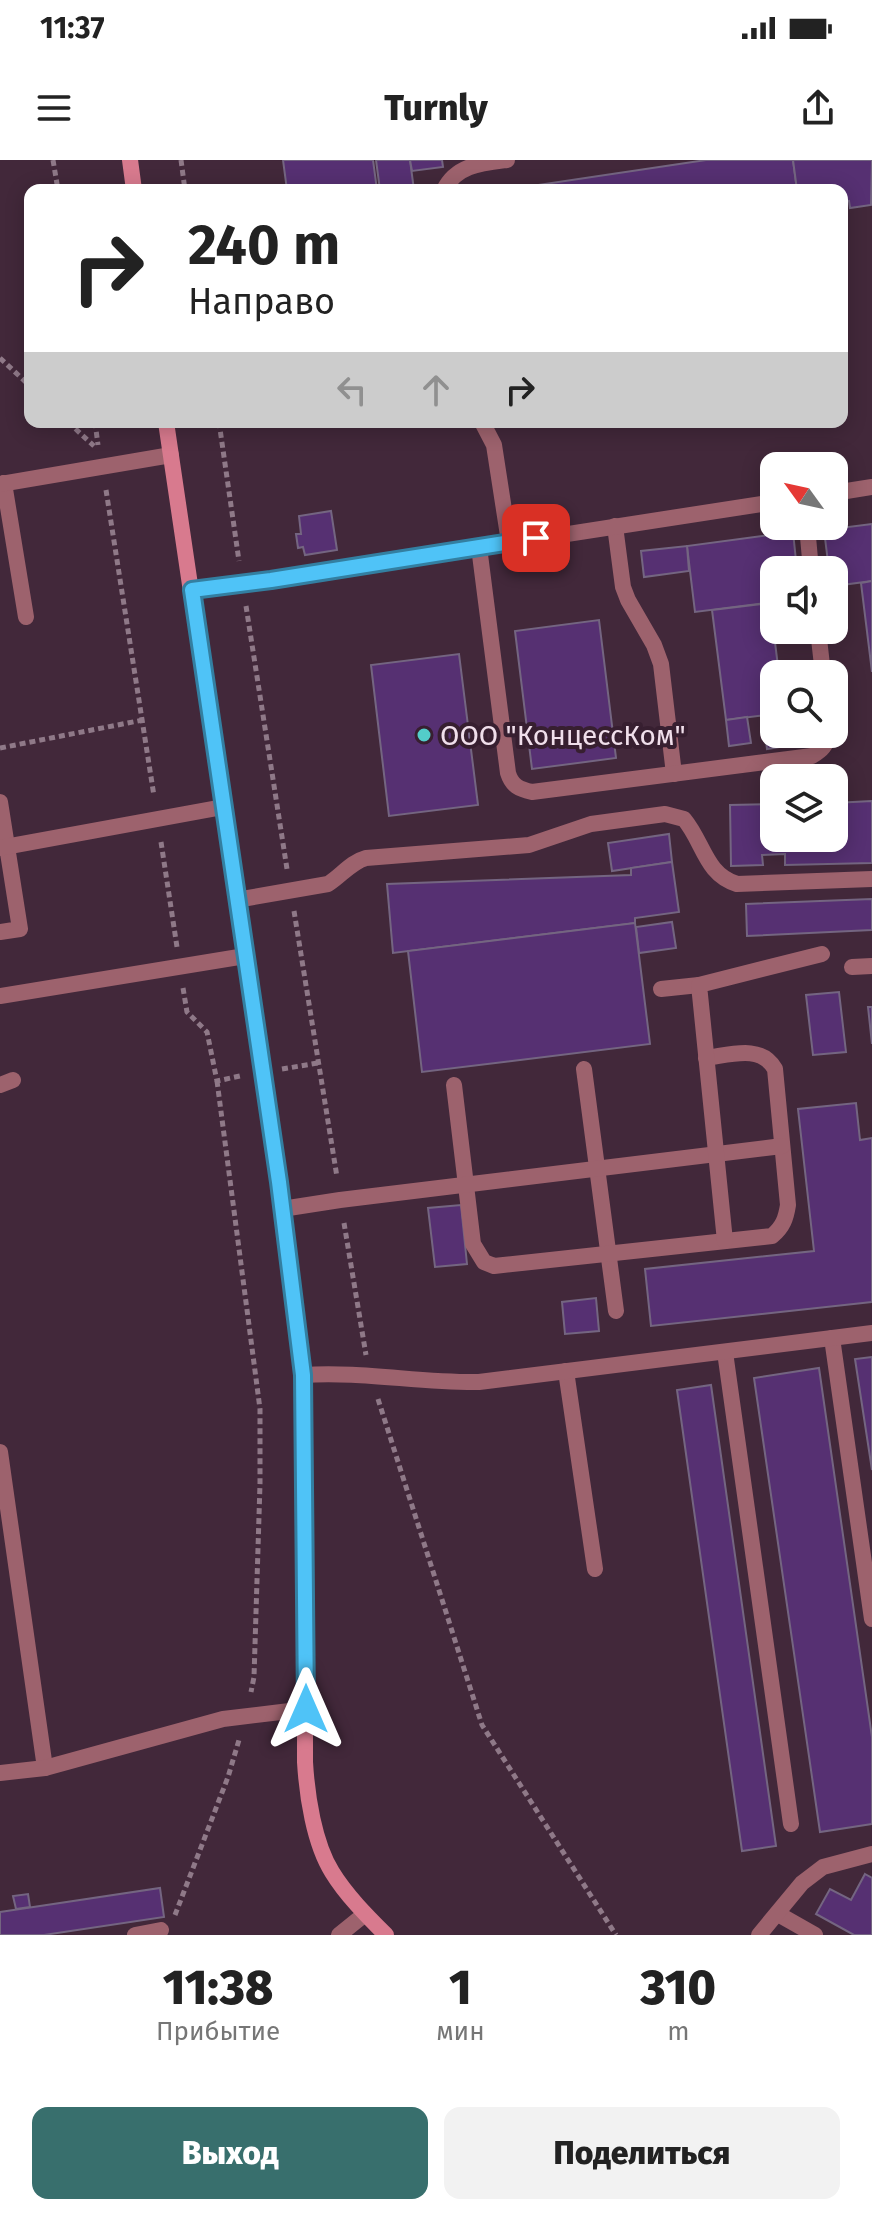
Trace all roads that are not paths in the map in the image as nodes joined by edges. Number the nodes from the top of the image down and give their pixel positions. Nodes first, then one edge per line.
1 (130, 160) edge
2 (507, 160) edge
3 (133, 184) edge
4 (447, 184) edge
5 (167, 428) edge
6 (485, 428) edge
7 (171, 455) junction
8 (2, 483) edge
9 (872, 487) edge
10 (848, 491) edge
11 (760, 504) edge
12 (615, 526) junction
13 (509, 542) junction
14 (479, 547) junction
15 (192, 590) junction
16 (26, 617) dead end
17 (823, 748) edge
18 (674, 774) junction
19 (0, 802) edge
20 (223, 807) junction
21 (3, 847) edge
22 (872, 879) edge
23 (236, 900) junction
24 (0, 932) edge
25 (822, 954) dead end
26 (245, 956) junction
27 (872, 966) edge
28 (852, 967) dead end
29 (699, 985) junction
30 (661, 989) dead end
31 (0, 996) edge
32 (706, 1058) junction
33 (584, 1069) dead end
34 (454, 1085) dead end
35 (782, 1146) junction
36 (716, 1154) junction
37 (598, 1169) junction
38 (466, 1185) junction
39 (282, 1209) junction
40 (725, 1241) junction
41 (609, 1254) junction
42 (616, 1311) dead end
43 (872, 1333) edge
44 (832, 1338) junction
45 (725, 1352) junction
46 (566, 1371) junction
47 (303, 1375) junction
48 (0, 1452) edge
49 (595, 1569) dead end
50 (872, 1619) edge
51 (306, 1709) junction
52 (45, 1768) junction
53 (0, 1773) edge
54 (791, 1824) dead end
55 (871, 1855) edge
56 (365, 1914) junction
57 (778, 1914) junction
58 (161, 1930) road end
59 (135, 1935) edge
60 (339, 1935) edge
61 (386, 1935) edge
62 (759, 1935) edge
63 (815, 1935) edge

1 - 3 street
2 - 4 street
5 - 7 street
6 - 13 street
7 - 8 street
7 - 15 street
8 - 16 street
9 - 10 street
11 - 12 street
12 - 13 street
12 - 18 street
13 - 14 street
14 - 15 street
14 - 18 street
15 - 20 street
17 - 18 street
19 - 21 street
20 - 21 street
20 - 23 street
21 - 24 street
22 - 23 street
23 - 26 street
25 - 29 street
26 - 31 street
26 - 39 street
27 - 28 street
29 - 30 street
29 - 32 street
32 - 35 street
32 - 36 street
33 - 37 street
34 - 38 street
35 - 36 street
35 - 40 street
36 - 37 street
36 - 40 street
37 - 38 street
37 - 41 street
38 - 39 street
38 - 41 street
39 - 47 street
40 - 41 street
41 - 42 street
43 - 44 street
44 - 45 street
44 - 50 street
45 - 46 street
45 - 54 street
46 - 47 street
46 - 49 street
47 - 51 street
48 - 52 street
51 - 52 street
51 - 56 street
52 - 53 street
55 - 57 street
56 - 60 street
56 - 61 street
57 - 62 street
57 - 63 street
58 - 59 street

